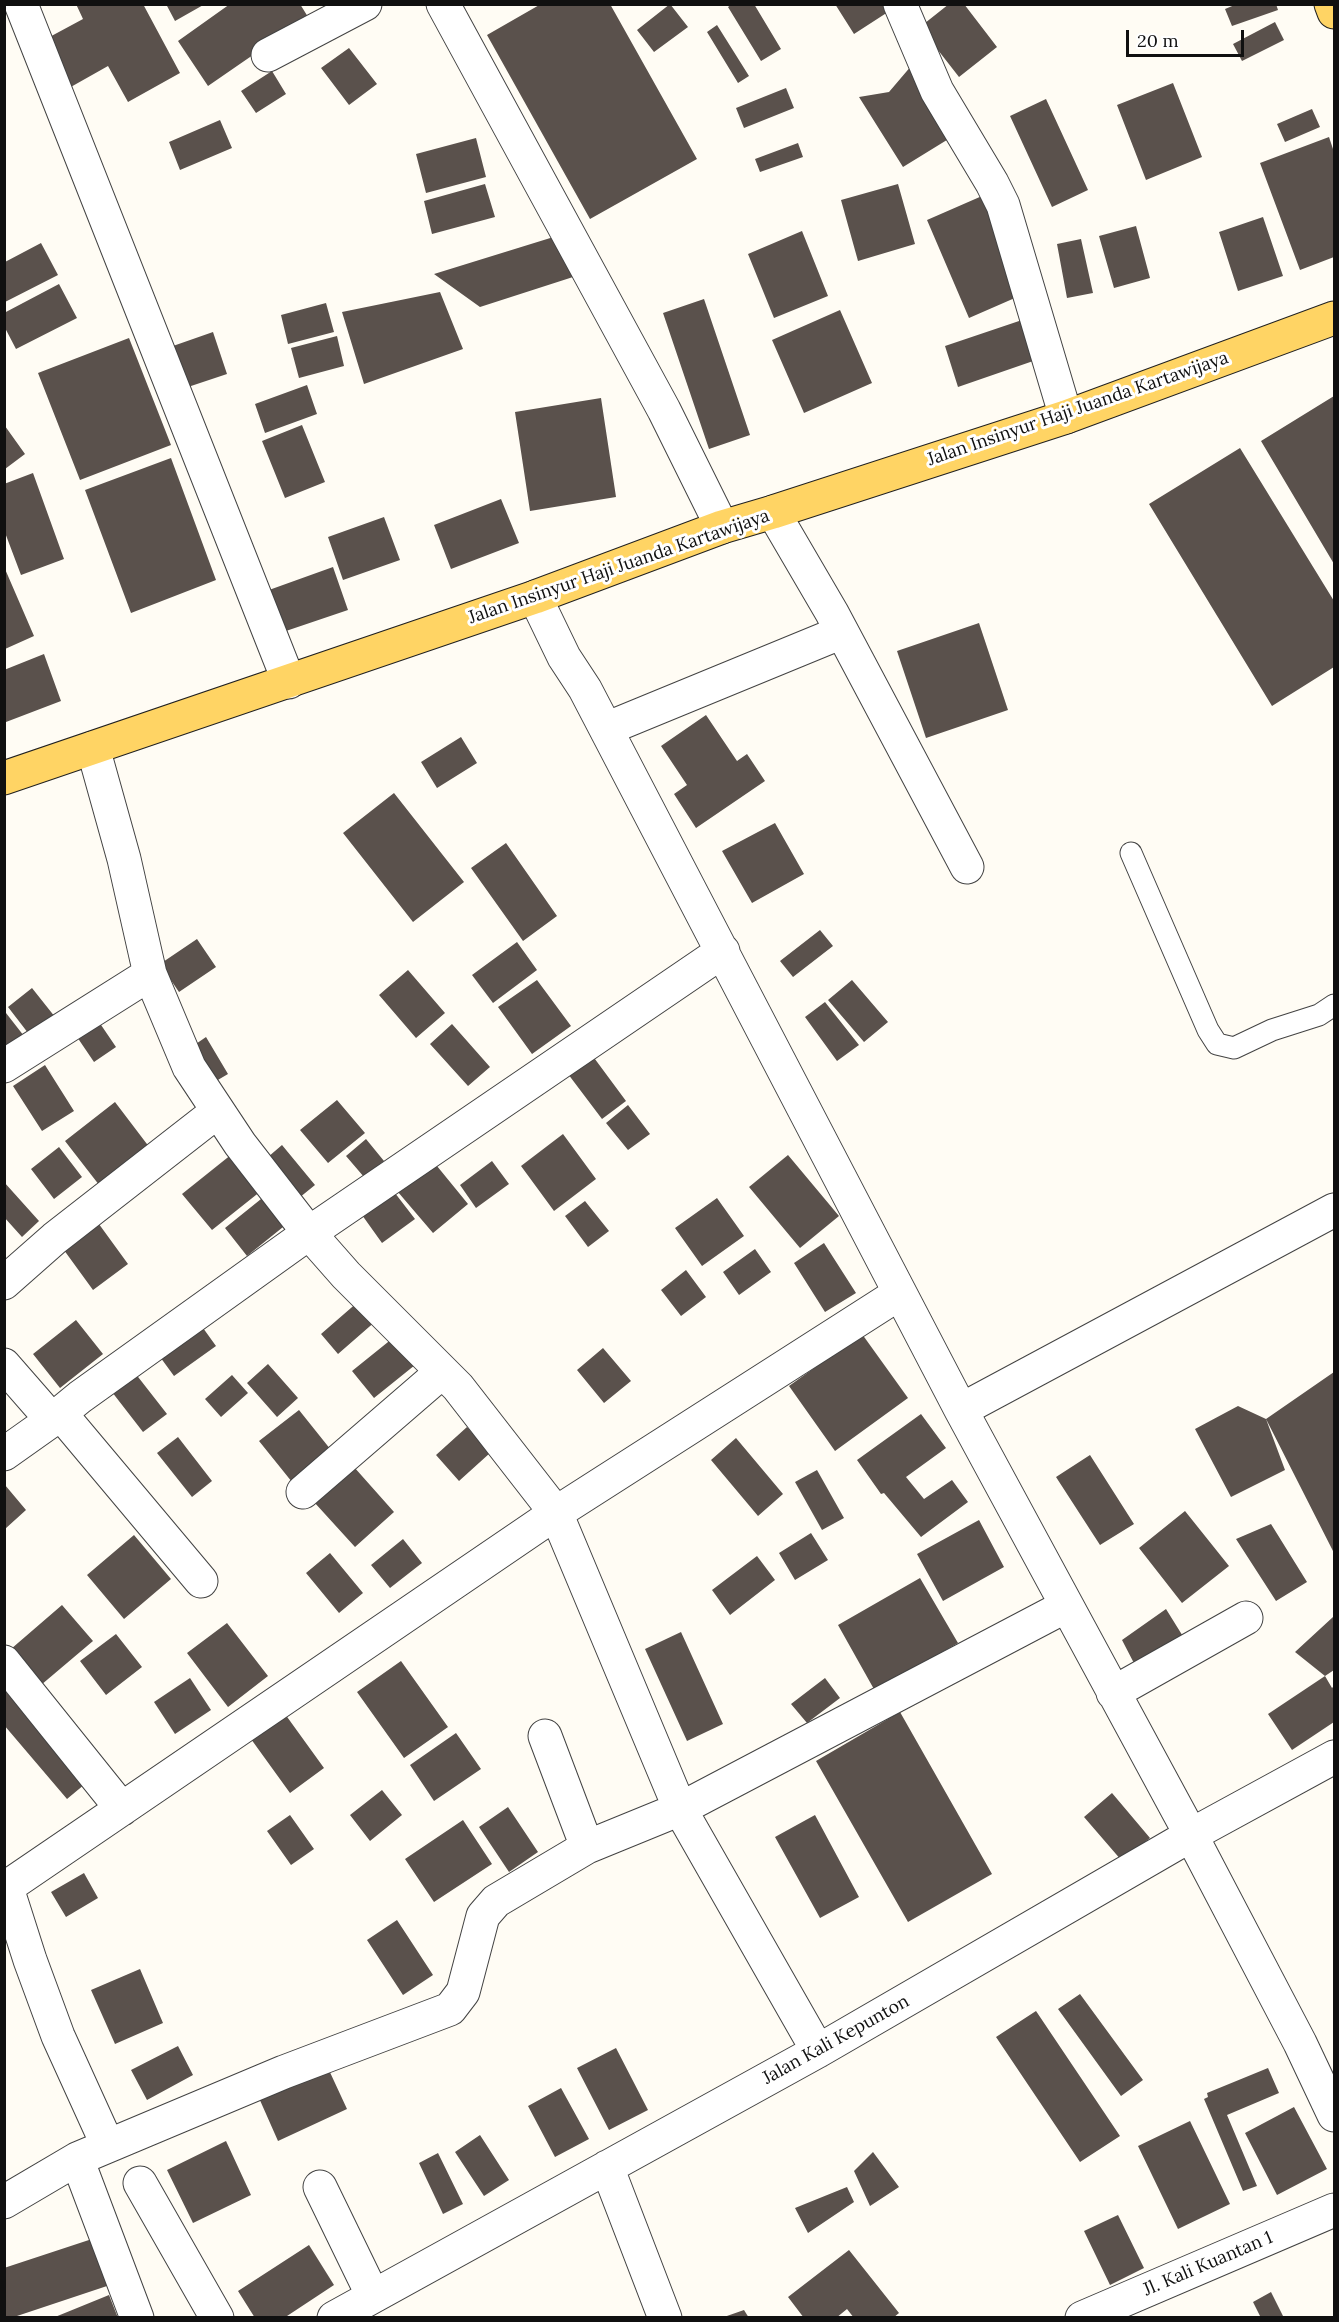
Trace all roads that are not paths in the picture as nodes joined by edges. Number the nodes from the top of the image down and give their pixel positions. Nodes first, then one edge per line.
1 (21, 4) edge
2 (365, 4) edge
3 (900, 4) edge
4 (1331, 4) edge
5 (457, 10) edge
6 (1335, 12) edge
7 (268, 55) dead end
8 (1335, 318) edge
9 (1066, 417) junction
10 (773, 512) junction
11 (722, 526) junction
12 (535, 597) junction
13 (837, 622) junction
14 (289, 682) junction
15 (606, 729) junction
16 (93, 748) junction
17 (4, 778) edge
18 (1131, 853) dead end
19 (967, 867) dead end
20 (723, 951) junction
21 (150, 974) junction
22 (1335, 1005) edge
23 (4, 1066) edge
24 (218, 1111) junction
25 (1335, 1210) edge
26 (309, 1233) junction
27 (4, 1283) edge
28 (900, 1293) junction
29 (4, 1365) edge
30 (442, 1372) junction
31 (961, 1410) junction
32 (56, 1416) junction
33 (4, 1454) edge
34 (303, 1492) dead end
35 (556, 1514) junction
36 (201, 1581) dead end
37 (1066, 1606) junction
38 (1246, 1618) dead end
39 (4, 1662) edge
40 (1113, 1693) junction
41 (545, 1736) dead end
42 (1335, 1757) edge
43 (122, 1809) junction
44 (680, 1809) junction
45 (1191, 1835) junction
46 (587, 1847) junction
47 (6, 1888) edge
48 (818, 2051) junction
49 (1331, 2101) edge
50 (108, 2146) junction
51 (77, 2159) junction
52 (607, 2167) junction
53 (140, 2183) dead end
54 (320, 2187) dead end
55 (4, 2202) edge
56 (1335, 2210) edge
57 (373, 2296) junction
58 (137, 2318) edge
59 (217, 2318) edge
60 (334, 2318) edge
61 (665, 2318) edge
62 (1082, 2318) edge

1 - 14 street
2 - 7 street
3 - 9 street
4 - 6 main road
5 - 11 street
8 - 9 main road, Jalan Insinyur Haji Juanda Kartawijaya
9 - 10 main road, Jalan Insinyur Haji Juanda Kartawijaya
10 - 11 main road, Jalan Insinyur Haji Juanda Kartawijaya
10 - 13 street
11 - 12 main road, Jalan Insinyur Haji Juanda Kartawijaya
12 - 14 main road, Jalan Insinyur Haji Juanda Kartawijaya
12 - 15 street
13 - 15 street
13 - 19 street
14 - 16 main road, Jalan Insinyur Haji Juanda Kartawijaya
15 - 20 street
16 - 17 main road, Jalan Insinyur Haji Juanda Kartawijaya
16 - 21 street
18 - 22 lane
20 - 26 street
20 - 28 street
21 - 23 street
21 - 24 street
24 - 26 street
24 - 27 street
25 - 31 street
26 - 30 street
26 - 32 street
28 - 31 street
28 - 35 street
29 - 32 street
30 - 34 street
30 - 35 street
31 - 37 street
32 - 33 street
32 - 36 street
35 - 43 street
35 - 44 street
37 - 40 street
37 - 44 street
38 - 40 street
39 - 43 street
40 - 45 street
41 - 46 street
42 - 45 street, Jalan Kali Kepunton
43 - 47 street
44 - 46 street
44 - 48 street
45 - 48 street, Jalan Kali Kepunton
45 - 49 street
46 - 50 street
47 - 50 street
48 - 52 street, Jalan Kali Kepunton
50 - 51 street
51 - 55 street
51 - 58 street
52 - 57 street, Jalan Kali Kepunton
52 - 61 street
53 - 59 street
54 - 57 street
56 - 62 street, Jl. Kali Kuantan 1
57 - 60 street, Jalan Kali Kepunton

